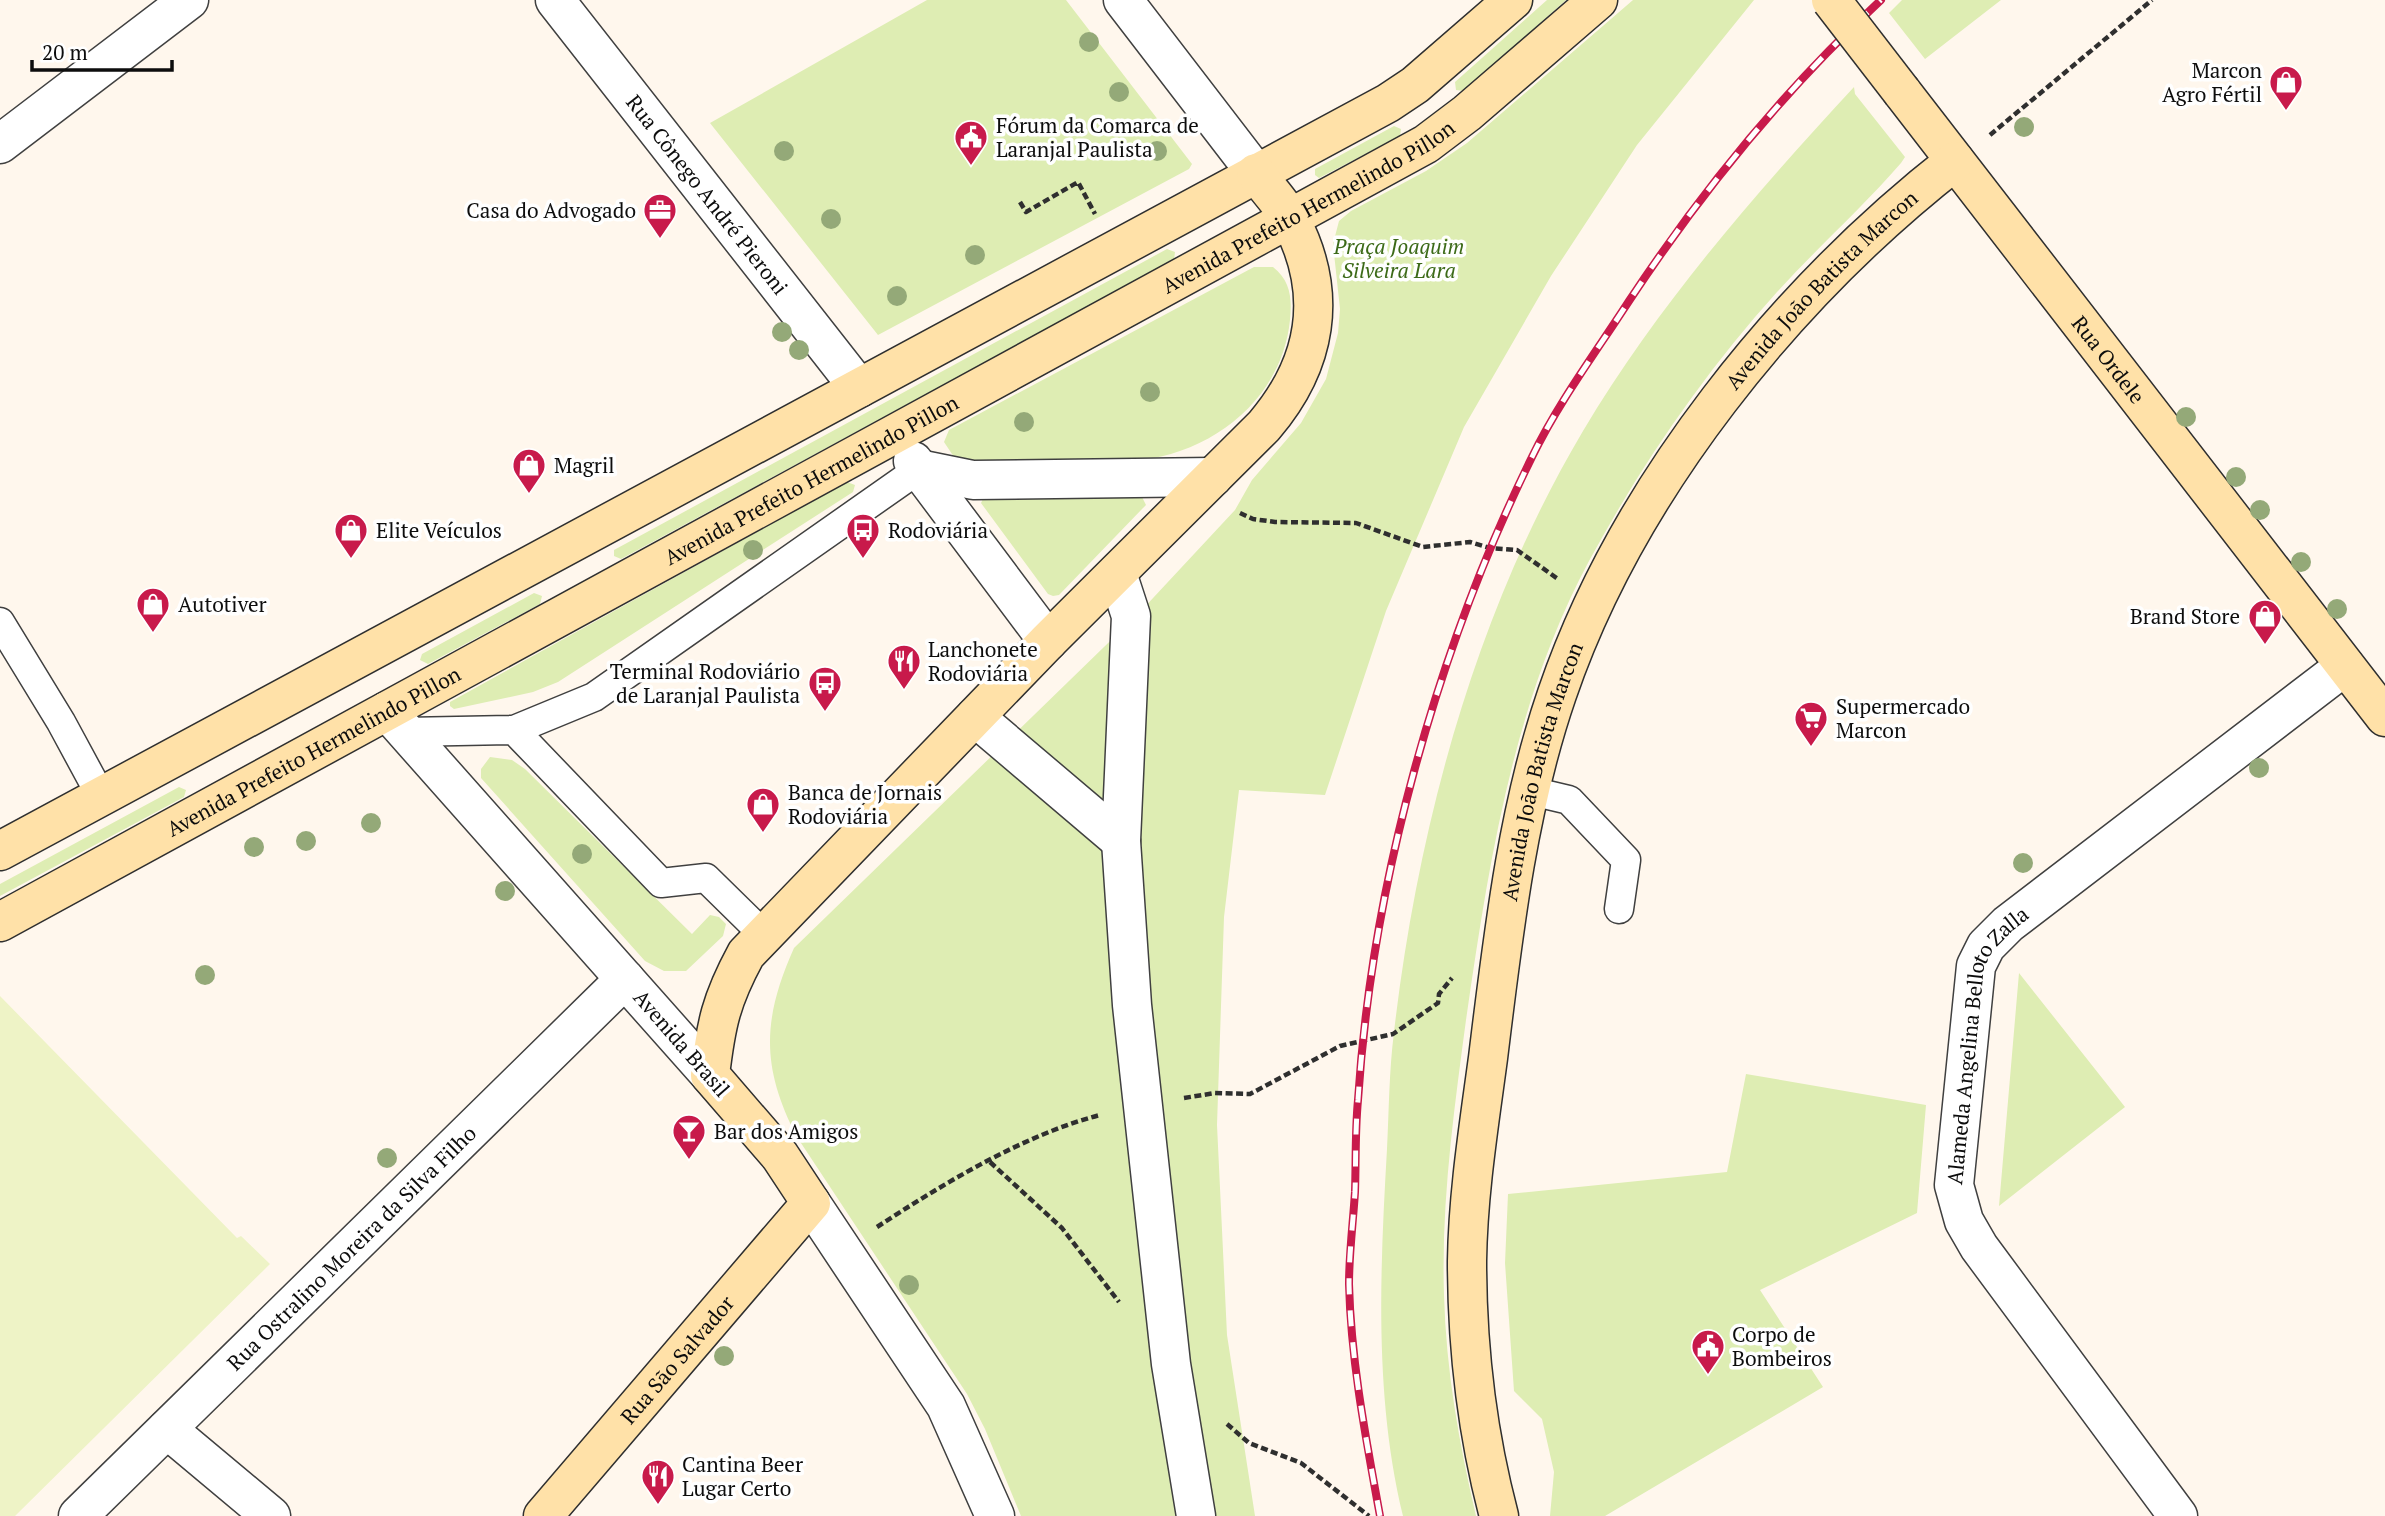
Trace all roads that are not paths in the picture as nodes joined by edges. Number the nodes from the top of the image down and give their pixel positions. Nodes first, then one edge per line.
1 (189, 0) edge
2 (555, 0) edge
3 (1123, 0) edge
4 (1513, 0) edge
5 (1598, 0) edge
6 (1831, 0) edge
7 (1415, 85) junction
8 (1446, 131) junction
9 (0, 144) edge
10 (1955, 161) junction
11 (1256, 173) junction
12 (1290, 219) junction
13 (859, 388) junction
14 (893, 435) junction
15 (919, 470) junction
16 (1213, 477) junction
17 (563, 547) junction
18 (1117, 573) junction
19 (590, 600) junction
20 (0, 622) edge
21 (1048, 641) junction
22 (358, 658) junction
23 (2345, 666) junction
24 (2385, 717) edge
25 (975, 718) junction
26 (396, 721) junction
27 (514, 730) junction
28 (217, 735) junction
29 (246, 788) junction
30 (1531, 791) junction
31 (102, 796) junction
32 (1121, 842) junction
33 (0, 851) edge
34 (1619, 909) dead end
35 (0, 922) edge
36 (763, 934) junction
37 (625, 979) junction
38 (710, 1075) junction
39 (811, 1203) junction
40 (167, 1429) junction
41 (78, 1516) edge
42 (271, 1516) edge
43 (543, 1516) edge
44 (995, 1516) edge
45 (1196, 1516) edge
46 (1499, 1516) edge
47 (2178, 1516) edge

1 - 9 street
2 - 13 street, Rua Cônego André Pieroni
3 - 11 street
4 - 7 main road
5 - 8 main road, Avenida Prefeito Hermelindo Pillon
6 - 10 main road, Rua Ordele, bridge
7 - 8 main road
7 - 11 main road
8 - 12 main road, Avenida Prefeito Hermelindo Pillon
10 - 23 main road, Rua Ordele
10 - 30 main road, Avenida João Batista Marcon
11 - 12 main road
11 - 13 main road
12 - 14 main road, Avenida Prefeito Hermelindo Pillon
12 - 16 main road
13 - 17 main road
14 - 15 street
14 - 19 main road, Avenida Prefeito Hermelindo Pillon
15 - 16 street
15 - 21 street
15 - 27 lane
16 - 18 main road
17 - 19 main road
17 - 22 main road
18 - 21 main road
18 - 32 street
19 - 26 main road, Avenida Prefeito Hermelindo Pillon
20 - 31 lane
21 - 25 main road
22 - 26 main road
22 - 28 main road
23 - 24 main road, Rua Ordele
23 - 47 street, Alameda Angelina Belloto Zalla
25 - 32 street
25 - 36 main road
26 - 27 lane
26 - 29 main road, Avenida Prefeito Hermelindo Pillon
26 - 37 street, Avenida Brasil
27 - 36 lane
28 - 29 main road
28 - 31 main road
29 - 35 main road, Avenida Prefeito Hermelindo Pillon
30 - 34 lane
30 - 46 main road, Avenida João Batista Marcon
31 - 33 main road
32 - 45 street
36 - 38 main road
37 - 38 street, Avenida Brasil
37 - 40 street, Rua Ostralino Moreira da Silva Filho
38 - 39 main road, Avenida Brasil
39 - 43 main road, Rua São Salvador
39 - 44 street, Avenida Brasil
40 - 41 street, Rua Ostralino Moreira da Silva Filho
40 - 42 street

